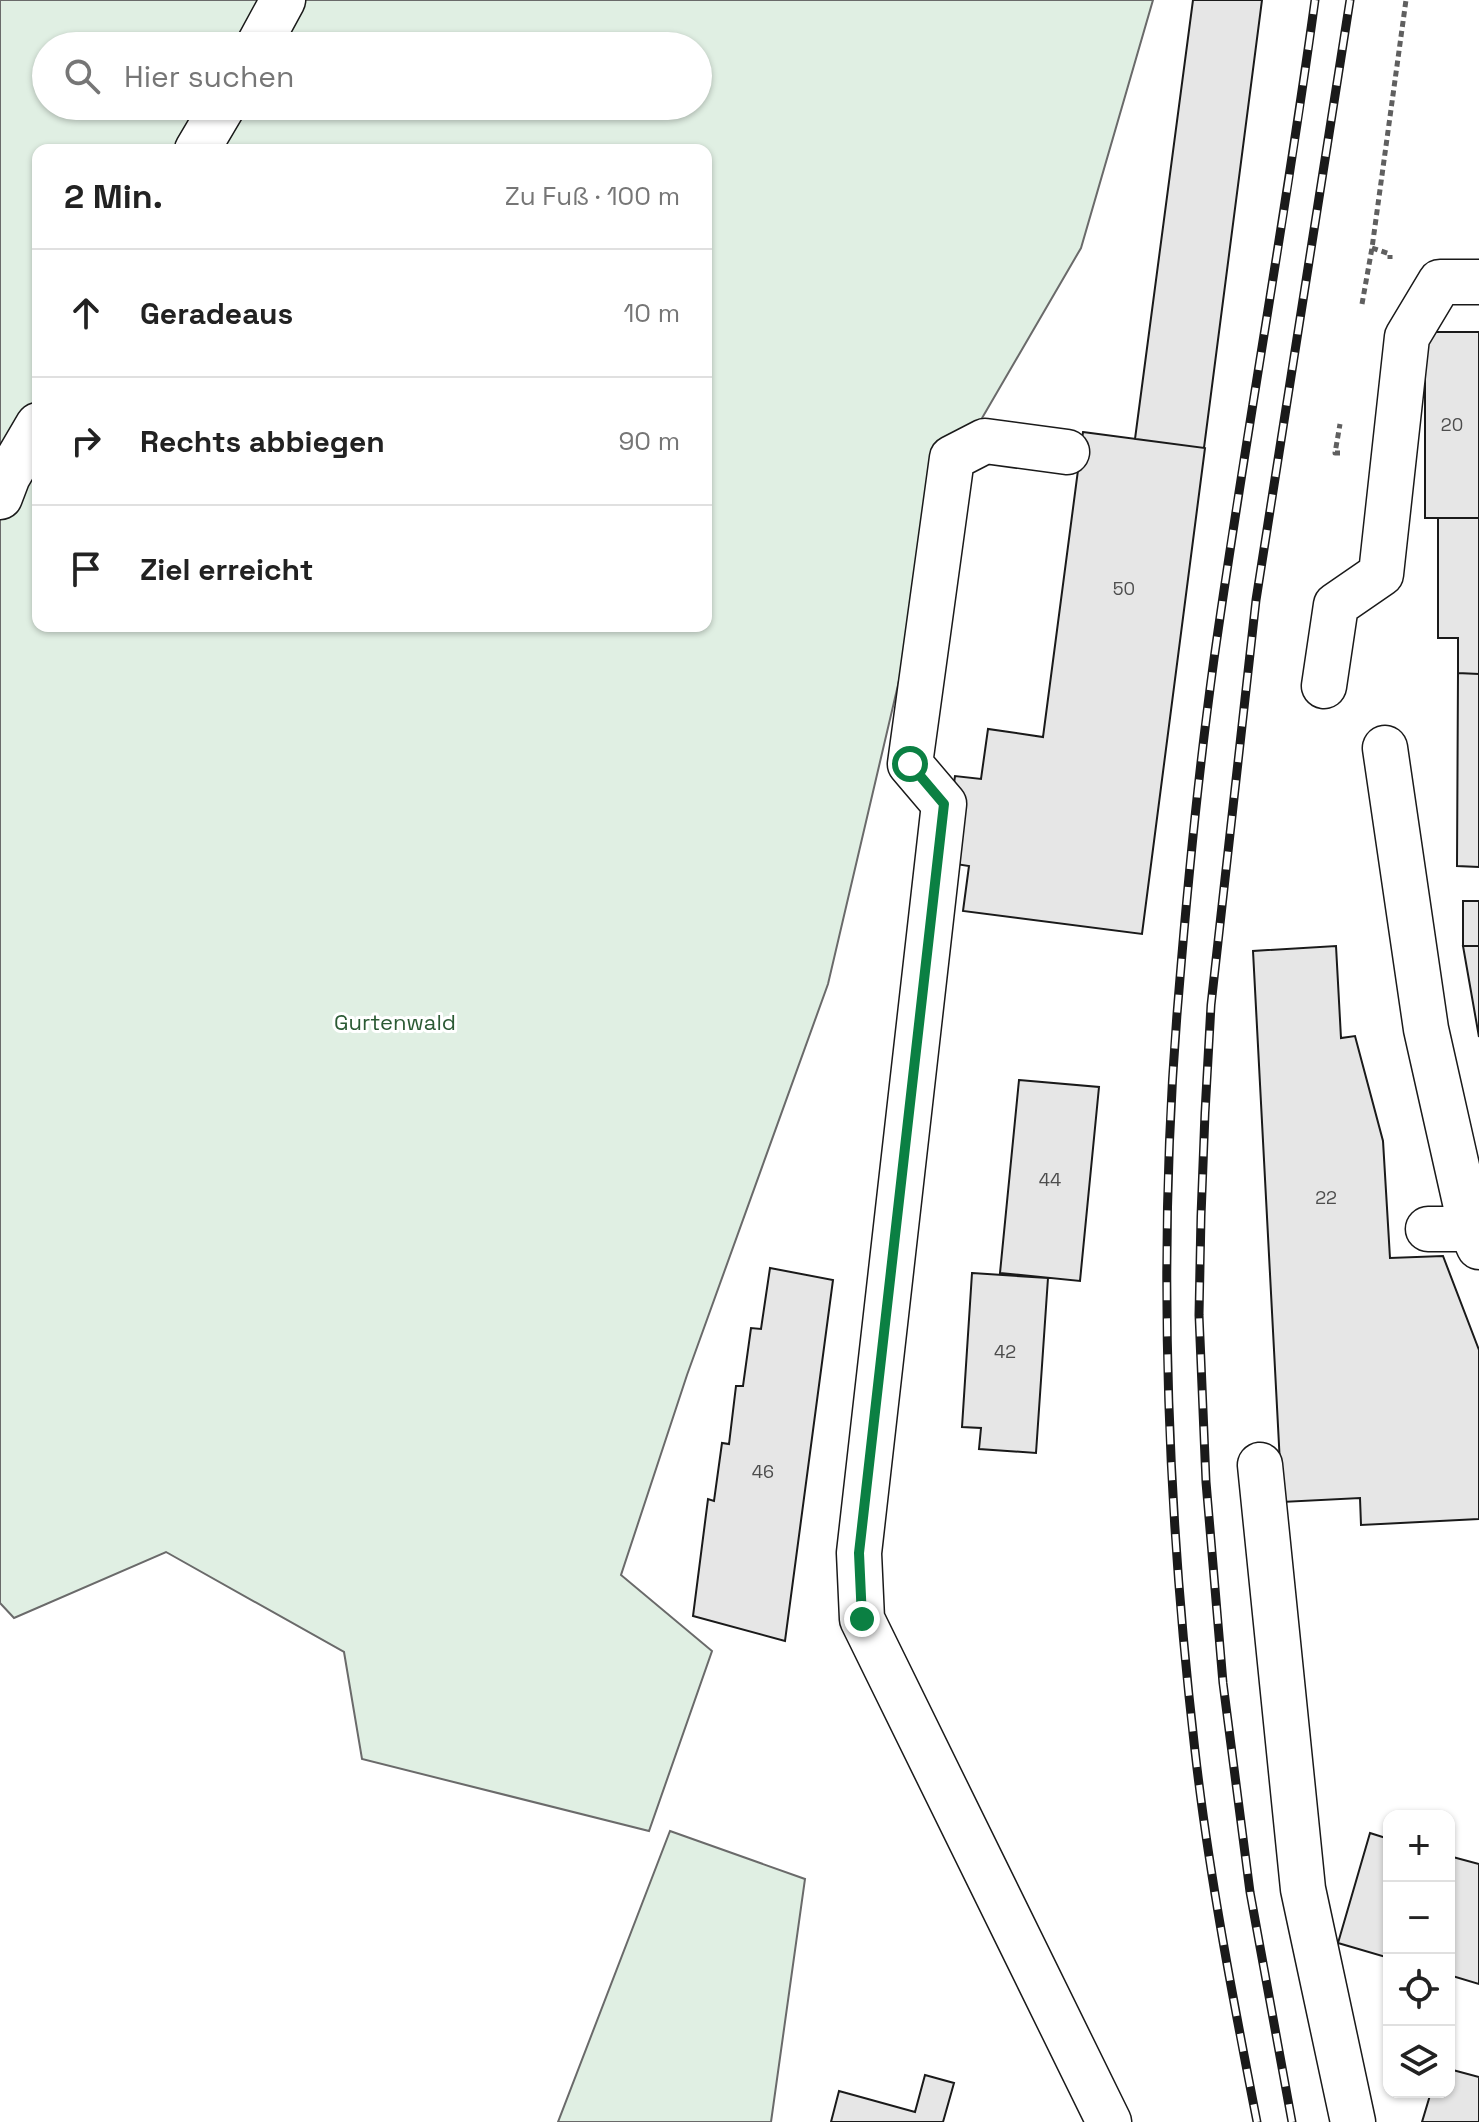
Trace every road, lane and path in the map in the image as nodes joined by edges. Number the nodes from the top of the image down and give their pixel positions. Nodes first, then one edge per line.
1 (283, 0) edge
2 (1406, 0) edge
3 (266, 32) edge
4 (215, 120) edge
5 (201, 144) edge
6 (1372, 248) junction
7 (1390, 254) dead end
8 (1479, 282) edge
9 (1362, 306) dead end
10 (1340, 423) dead end
11 (32, 435) edge
12 (1067, 452) dead end
13 (1346, 453) dead end
14 (0, 497) edge
15 (1324, 686) dead end
16 (1385, 748) dead end
17 (1428, 1229) dead end
18 (1476, 1235) edge
19 (1260, 1465) dead end
20 (1109, 2122) edge
21 (1353, 2122) edge

1 - 3 street
2 - 6 path
4 - 5 street
6 - 7 path
6 - 9 path
8 - 15 street
10 - 13 path
11 - 14 street
12 - 20 street
16 - 18 street
17 - 18 street
19 - 21 street

